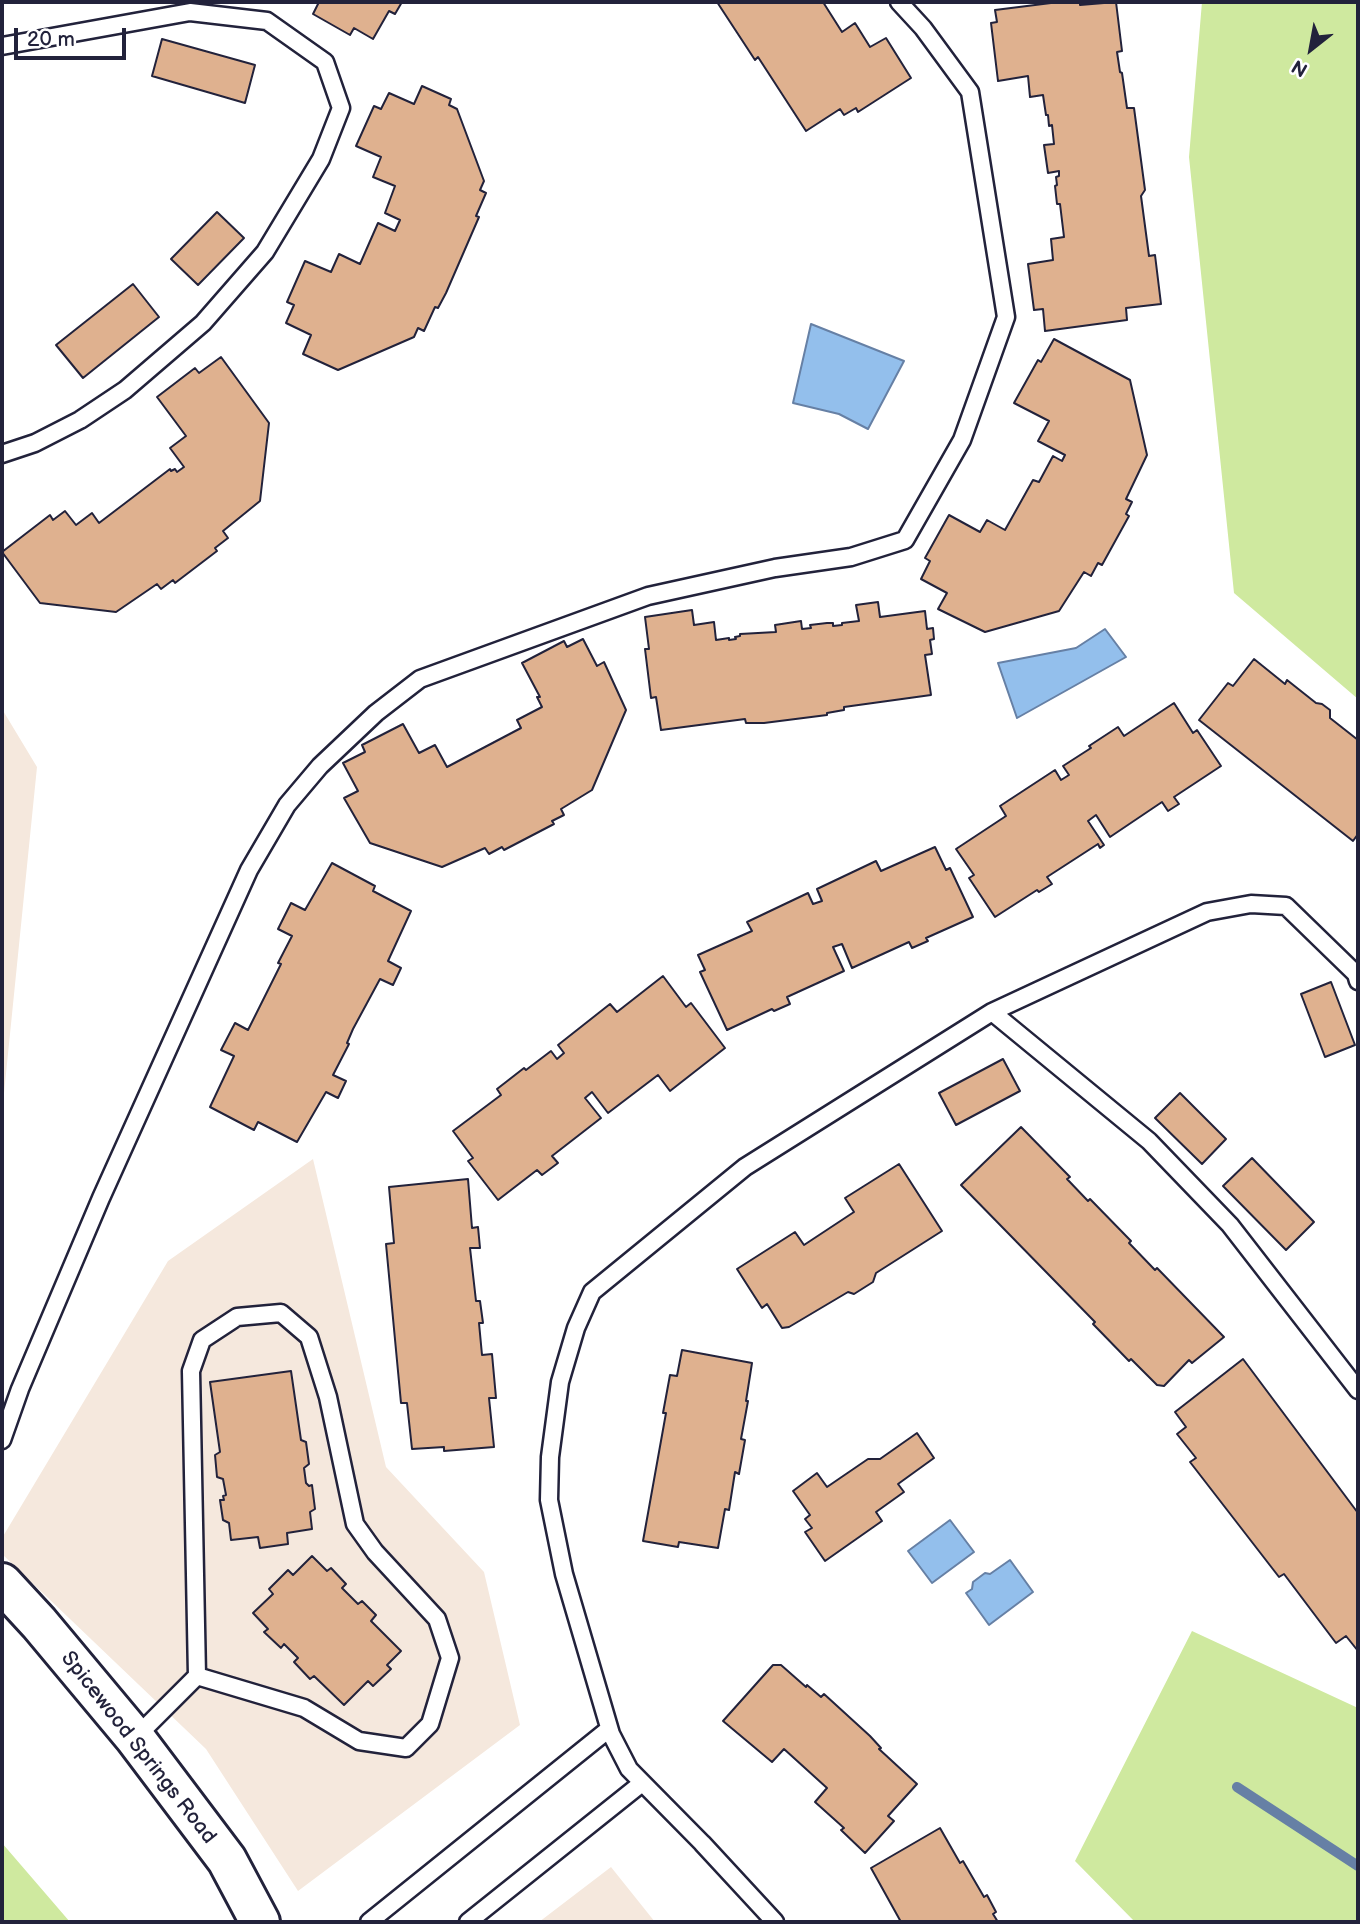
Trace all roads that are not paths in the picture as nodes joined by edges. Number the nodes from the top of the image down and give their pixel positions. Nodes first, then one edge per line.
1 (899, 2) edge
2 (2, 46) edge
3 (2, 454) edge
4 (1358, 981) edge
5 (992, 1012) junction
6 (1358, 1390) edge
7 (2, 1440) edge
8 (2, 1583) edge
9 (197, 1676) junction
10 (609, 1729) junction
11 (135, 1738) junction
12 (642, 1783) junction
13 (260, 1922) edge
14 (369, 1922) edge
15 (468, 1922) edge
16 (775, 1922) edge

1 - 7 lane
2 - 3 lane
4 - 5 lane
5 - 6 lane
5 - 10 lane
8 - 11 main road, Spicewood Springs Road
9 - 9 lane
9 - 11 lane
10 - 12 lane
10 - 14 lane
11 - 13 main road, Spicewood Springs Road
12 - 15 lane
12 - 16 lane

